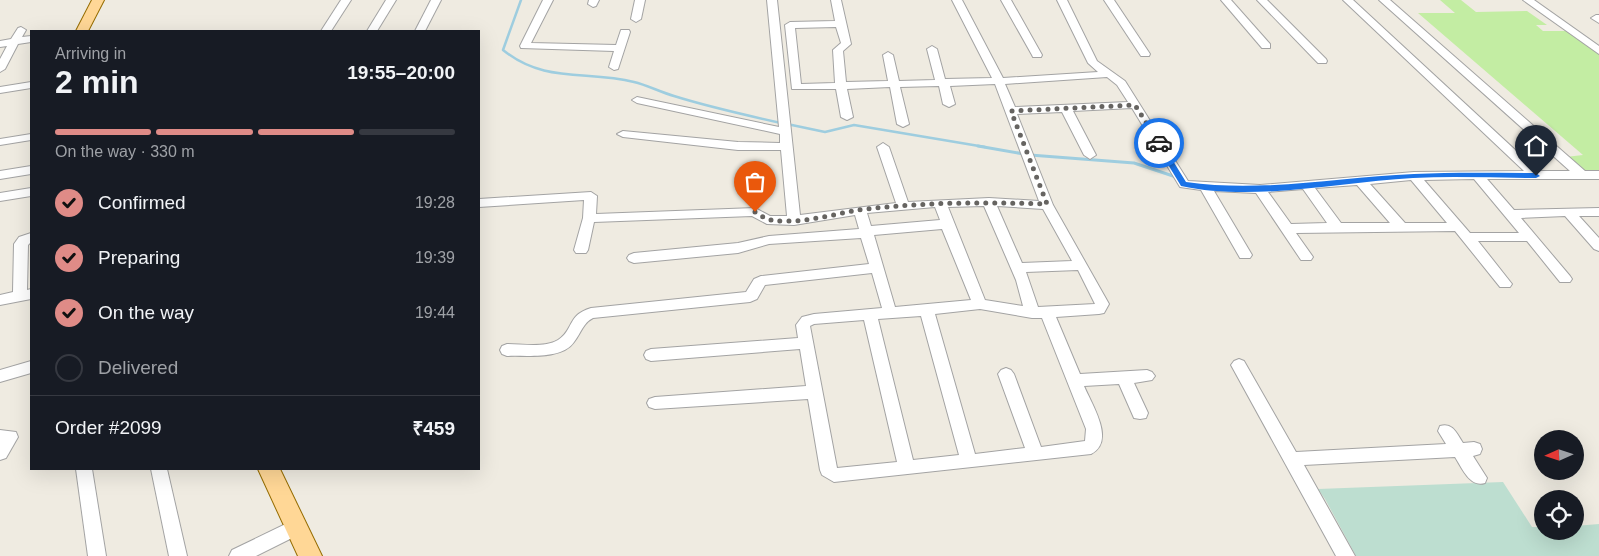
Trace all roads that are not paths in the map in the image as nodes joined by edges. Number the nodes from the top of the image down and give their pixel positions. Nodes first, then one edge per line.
1 (98, 0) edge
2 (346, 0) edge
3 (391, 0) edge
4 (436, 0) edge
5 (548, 0) edge
6 (640, 0) edge
7 (772, 0) edge
8 (836, 0) edge
9 (957, 0) edge
10 (1006, 0) edge
11 (1062, 0) edge
12 (1109, 0) edge
13 (1226, 0) edge
14 (1262, 0) edge
15 (1348, 0) edge
16 (1384, 0) edge
17 (1528, 0) edge
18 (636, 19) dead end
19 (840, 24) junction
20 (21, 30) dead end
21 (83, 30) edge
22 (327, 30) edge
23 (373, 30) edge
24 (421, 30) edge
25 (625, 32) dead end
26 (30, 39) edge
27 (15, 42) junction
28 (0, 44) edge
29 (1266, 46) dead end
30 (620, 48) junction
31 (932, 49) dead end
32 (1599, 51) edge
33 (1145, 54) dead end
34 (888, 55) dead end
35 (1037, 55) dead end
36 (1322, 61) dead end
37 (614, 67) dead end
38 (0, 69) edge
39 (1109, 74) junction
40 (999, 81) junction
41 (943, 83) junction
42 (894, 84) junction
43 (30, 85) edge
44 (841, 85) junction
45 (0, 90) edge
46 (637, 100) dead end
47 (949, 104) dead end
48 (1135, 105) junction
49 (1066, 108) junction
50 (1011, 111) junction
51 (847, 117) dead end
52 (903, 124) dead end
53 (785, 126) junction
54 (623, 134) dead end
55 (30, 136) edge
56 (0, 142) edge
57 (787, 147) junction
58 (883, 147) dead end
59 (1090, 155) dead end
60 (30, 170) edge
61 (1599, 174) edge
62 (0, 175) edge
63 (1477, 175) junction
64 (1582, 175) junction
65 (1414, 176) junction
66 (1536, 176) junction
67 (1361, 181) junction
68 (1306, 184) junction
69 (1206, 187) junction
70 (1260, 189) junction
71 (30, 192) edge
72 (0, 197) edge
73 (989, 202) junction
74 (940, 203) junction
75 (480, 204) edge
76 (1047, 204) junction
77 (904, 207) junction
78 (860, 210) junction
79 (1568, 212) junction
80 (1599, 212) edge
81 (1511, 214) junction
82 (589, 218) junction
83 (794, 221) junction
84 (948, 224) junction
85 (1337, 227) junction
86 (1402, 228) junction
87 (1287, 230) junction
88 (865, 232) junction
89 (1462, 232) junction
90 (30, 237) edge
91 (1531, 237) junction
92 (1599, 246) edge
93 (582, 250) dead end
94 (1245, 255) dead end
95 (1306, 257) dead end
96 (634, 258) dead end
97 (1082, 265) junction
98 (876, 268) junction
99 (1018, 268) junction
100 (1565, 279) dead end
101 (1505, 284) dead end
102 (26, 295) edge
103 (0, 300) edge
104 (980, 304) junction
105 (927, 310) junction
106 (890, 313) junction
107 (1040, 313) junction
108 (870, 315) junction
109 (806, 343) junction
110 (507, 350) dead end
111 (651, 355) dead end
112 (1239, 365) dead end
113 (30, 367) edge
114 (1006, 374) dead end
115 (0, 376) edge
116 (1147, 376) dead end
117 (1124, 378) junction
118 (1073, 381) junction
119 (814, 392) junction
120 (656, 403) dead end
121 (1140, 414) dead end
122 (1446, 431) dead end
123 (0, 437) edge
124 (1466, 450) junction
125 (0, 453) edge
126 (1035, 454) junction
127 (1292, 459) junction
128 (970, 461) junction
129 (907, 468) junction
130 (84, 470) edge
131 (159, 470) edge
132 (269, 470) edge
133 (1479, 478) dead end
134 (296, 527) junction
135 (98, 556) edge
136 (178, 556) edge
137 (238, 556) edge
138 (310, 556) edge
139 (1346, 556) edge

1 - 21 main road
2 - 22 street
3 - 23 street
4 - 24 street
5 - 30 street
6 - 18 street
7 - 53 street
8 - 19 street
9 - 40 street
10 - 35 street
11 - 39 street
12 - 33 street
13 - 29 street
14 - 36 street
15 - 66 street
16 - 64 street
17 - 32 street
19 - 44 street
19 - 44 street
20 - 27 street
25 - 30 street
26 - 27 street
27 - 28 street
27 - 38 street
30 - 37 street
31 - 41 street
34 - 42 street
39 - 40 street
39 - 48 street
40 - 41 street
40 - 50 street
41 - 42 street
41 - 47 street
42 - 44 street
42 - 52 street
43 - 45 street
44 - 51 street
46 - 53 street
48 - 49 street
48 - 69 street
49 - 50 street
49 - 59 street
50 - 76 street
53 - 57 street
54 - 57 street
55 - 56 street
57 - 83 street
58 - 77 street
60 - 62 street
61 - 64 street
63 - 65 street
63 - 66 street
63 - 81 street
64 - 66 street
65 - 67 street
65 - 89 street
67 - 68 street
67 - 86 street
68 - 70 street
68 - 85 street
69 - 70 street
69 - 94 street
70 - 87 street
71 - 72 street
73 - 74 street
73 - 76 street
73 - 99 street
74 - 77 street
74 - 84 street
75 - 82 street
76 - 97 street
77 - 78 street
78 - 83 street
78 - 88 street
79 - 80 street
79 - 81 street
79 - 92 street
81 - 91 street
82 - 83 street
82 - 93 street
84 - 88 street
84 - 104 street
85 - 86 street
85 - 87 street
86 - 89 street
87 - 95 street
88 - 96 street
88 - 98 street
89 - 91 street
89 - 101 street
90 - 102 street
91 - 100 street
97 - 99 street
97 - 107 street
98 - 106 street
98 - 110 street
99 - 107 street
102 - 103 street
104 - 105 street
104 - 107 street
105 - 106 street
105 - 128 street
106 - 108 street
107 - 118 street
108 - 109 street
108 - 129 street
109 - 111 street
109 - 119 street
112 - 127 street
113 - 115 street
114 - 126 street
116 - 117 street
117 - 118 street
117 - 121 street
118 - 126 street
119 - 120 street
119 - 129 street
122 - 124 street
123 - 125 street
124 - 127 street
124 - 133 street
126 - 128 street
127 - 139 street
128 - 129 street
130 - 135 street
131 - 136 street
132 - 134 main road
134 - 137 street
134 - 138 main road

